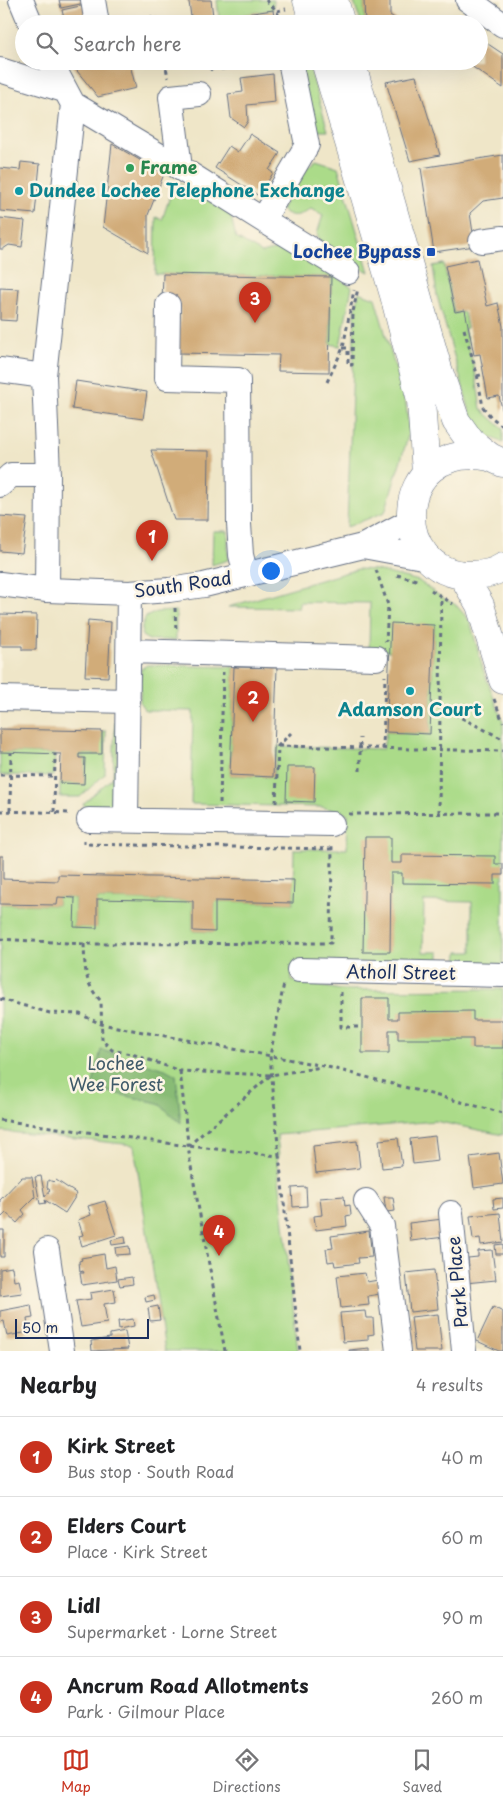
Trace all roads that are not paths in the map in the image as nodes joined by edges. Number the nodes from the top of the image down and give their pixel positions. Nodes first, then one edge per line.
1 (21, 0) edge
2 (93, 0) edge
3 (307, 0) edge
4 (334, 0) edge
5 (468, 0) edge
6 (27, 15) edge
7 (96, 15) edge
8 (311, 15) edge
9 (338, 15) edge
10 (503, 25) edge
11 (0, 70) edge
12 (55, 70) edge
13 (292, 70) edge
14 (328, 70) edge
15 (354, 70) edge
16 (199, 94) dead end
17 (69, 97) junction
18 (180, 168) junction
19 (263, 220) junction
20 (354, 282) road end
21 (168, 305) dead end
22 (0, 370) edge
23 (44, 376) junction
24 (496, 460) edge
25 (426, 474) junction
26 (48, 475) junction
27 (0, 485) edge
28 (410, 521) junction
29 (363, 546) junction
30 (428, 558) junction
31 (503, 567) edge
32 (246, 575) junction
33 (463, 576) junction
34 (0, 584) edge
35 (47, 590) junction
36 (129, 593) junction
37 (129, 652) junction
38 (376, 658) dead end
39 (498, 688) edge
40 (0, 698) edge
41 (128, 701) junction
42 (87, 819) road end
43 (126, 820) junction
44 (332, 824) road end
45 (299, 970) road end
46 (503, 974) edge
47 (366, 1201) dead end
48 (451, 1213) dead end
49 (47, 1250) dead end
50 (62, 1351) edge
51 (398, 1351) edge
52 (464, 1351) edge

1 - 6 street
2 - 7 street
3 - 8 main road
4 - 9 main road
5 - 10 street
11 - 17 street
12 - 17 street
13 - 19 street
14 - 25 main road
15 - 24 main road
16 - 18 street
17 - 18 street
17 - 23 street
18 - 19 street
19 - 20 street
21 - 32 street
22 - 23 street
23 - 26 street
24 - 25 main road
25 - 28 main road
26 - 27 street
26 - 35 street
28 - 29 street, South Road
28 - 30 main road
29 - 30 street, South Road
29 - 32 street, South Road
30 - 33 main road
31 - 33 main road
32 - 36 street, South Road
33 - 39 main road
34 - 35 street, South Road
35 - 36 street, South Road
36 - 37 street
37 - 38 street
37 - 41 street
40 - 41 street
41 - 43 street
42 - 43 street
43 - 44 street
45 - 46 street, Atholl Street
47 - 51 street
48 - 52 street, Park Place
49 - 50 street

